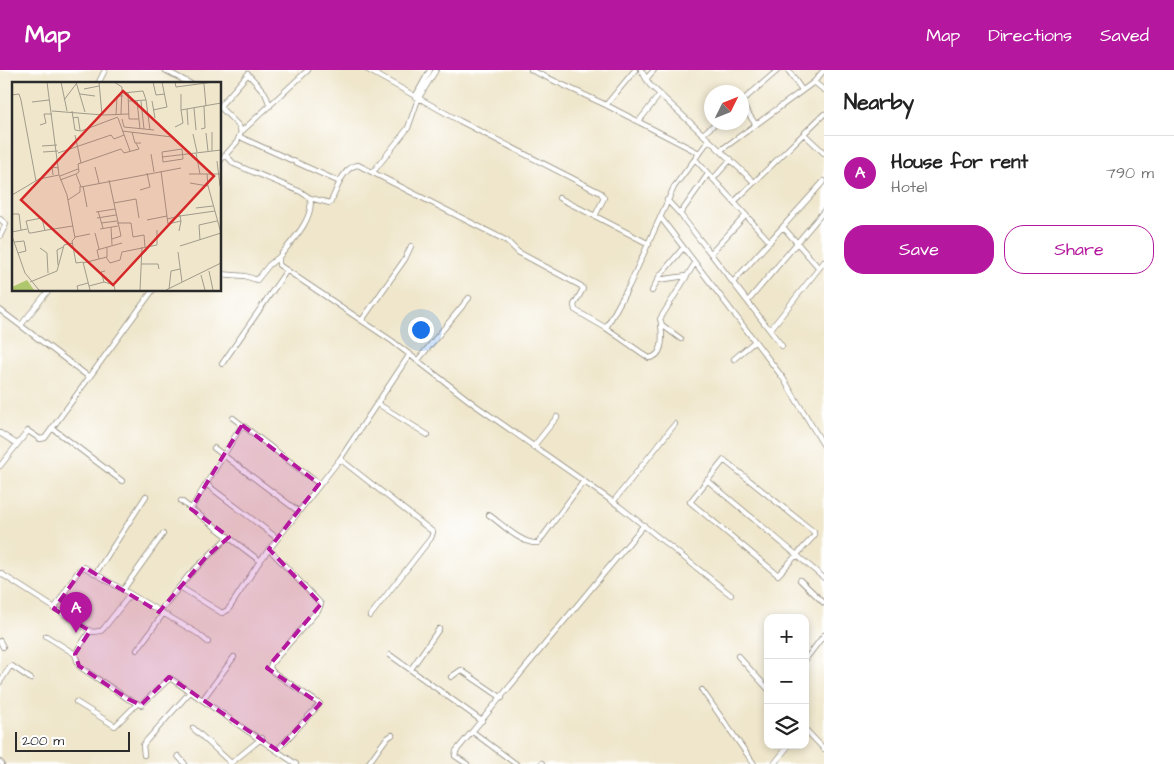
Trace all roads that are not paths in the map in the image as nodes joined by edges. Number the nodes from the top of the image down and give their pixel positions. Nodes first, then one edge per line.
1 (105, 70) edge
2 (165, 70) edge
3 (308, 70) edge
4 (368, 70) edge
5 (430, 70) edge
6 (436, 70) edge
7 (531, 70) edge
8 (635, 70) edge
9 (641, 70) edge
10 (654, 70) edge
11 (778, 70) edge
12 (788, 70) edge
13 (824, 70) edge
14 (646, 79) junction
15 (99, 82) edge
16 (187, 82) edge
17 (814, 82) junction
18 (802, 90) junction
19 (824, 90) edge
20 (660, 94) junction
21 (749, 97) edge
22 (416, 98) junction
23 (221, 105) edge
24 (606, 105) junction
25 (270, 106) junction
26 (221, 107) edge
27 (749, 114) edge
28 (824, 114) edge
29 (639, 121) junction
30 (756, 125) junction
31 (708, 130) edge
32 (703, 134) junction
33 (804, 134) junction
34 (240, 135) junction
35 (709, 140) junction
36 (721, 150) junction
37 (699, 153) junction
38 (824, 153) edge
39 (226, 155) junction
40 (695, 159) junction
41 (731, 159) junction
42 (221, 160) edge
43 (373, 172) junction
44 (708, 174) junction
45 (713, 179) junction
46 (824, 181) edge
47 (340, 182) junction
48 (754, 182) junction
49 (310, 198) junction
50 (559, 198) dead end
51 (667, 200) junction
52 (734, 202) junction
53 (824, 211) edge
54 (680, 214) junction
55 (746, 215) junction
56 (595, 216) junction
57 (661, 218) junction
58 (0, 219) edge
59 (783, 228) junction
60 (0, 236) edge
61 (770, 242) junction
62 (798, 243) junction
63 (649, 244) junction
64 (411, 246) dead end
65 (683, 248) junction
66 (711, 253) junction
67 (279, 257) junction
68 (824, 262) edge
69 (695, 263) junction
70 (819, 268) junction
71 (287, 270) junction
72 (221, 274) edge
73 (686, 276) junction
74 (658, 280) junction
75 (734, 282) junction
76 (48, 291) edge
77 (152, 291) edge
78 (652, 291) dead end
79 (469, 298) dead end
80 (748, 301) junction
81 (0, 310) edge
82 (362, 320) junction
83 (661, 323) junction
84 (21, 325) junction
85 (606, 328) junction
86 (770, 330) junction
87 (681, 339) dead end
88 (754, 342) junction
89 (782, 346) dead end
90 (410, 354) junction
91 (734, 359) dead end
92 (418, 360) junction
93 (222, 364) dead end
94 (89, 377) junction
95 (378, 404) junction
96 (557, 417) dead end
97 (233, 418) dead end
98 (675, 424) dead end
99 (242, 425) junction
100 (52, 428) junction
101 (0, 433) edge
102 (428, 435) dead end
103 (17, 444) junction
104 (824, 446) edge
105 (533, 447) junction
106 (214, 448) dead end
107 (223, 454) junction
108 (340, 459) junction
109 (0, 466) edge
110 (707, 480) junction
111 (122, 481) dead end
112 (583, 482) junction
113 (206, 484) junction
114 (319, 484) junction
115 (146, 496) dead end
116 (181, 501) dead end
117 (613, 502) junction
118 (191, 509) junction
119 (298, 511) junction
120 (489, 515) dead end
121 (644, 525) junction
122 (163, 534) dead end
123 (228, 537) junction
124 (276, 538) junction
125 (269, 548) junction
126 (796, 554) junction
127 (260, 561) junction
128 (0, 572) edge
129 (96, 573) junction
130 (824, 578) edge
131 (800, 580) dead end
132 (180, 587) junction
133 (124, 590) junction
134 (732, 595) dead end
135 (130, 596) junction
136 (824, 603) edge
137 (54, 609) junction
138 (161, 613) junction
139 (370, 616) dead end
140 (439, 629) dead end
141 (90, 631) junction
142 (824, 635) edge
143 (46, 636) dead end
144 (0, 641) edge
145 (208, 642) dead end
146 (3, 647) dead end
147 (137, 650) dead end
148 (75, 654) junction
149 (390, 655) dead end
150 (738, 656) dead end
151 (234, 657) dead end
152 (806, 659) edge
153 (411, 669) junction
154 (452, 677) dead end
155 (31, 679) dead end
156 (0, 682) edge
157 (764, 685) edge
158 (702, 690) dead end
159 (191, 691) junction
160 (502, 698) junction
161 (203, 699) junction
162 (76, 702) dead end
163 (137, 704) junction
164 (482, 721) junction
165 (193, 728) dead end
166 (473, 732) junction
167 (809, 734) edge
168 (392, 735) dead end
169 (262, 738) junction
170 (786, 749) edge
171 (824, 749) edge
172 (278, 750) junction
173 (144, 755) dead end
174 (178, 756) dead end
175 (185, 764) edge
176 (231, 764) edge
177 (296, 764) edge
178 (368, 764) edge
179 (467, 764) edge
180 (516, 764) edge
181 (754, 764) edge
182 (774, 764) edge

1 - 15 street
2 - 16 street
3 - 25 street
4 - 22 street
5 - 22 street
6 - 22 street
7 - 24 street
8 - 24 street
9 - 14 street
10 - 14 street
11 - 21 street
12 - 18 street
13 - 17 street
14 - 20 street
17 - 18 street
17 - 19 street
18 - 30 street
20 - 29 street
20 - 32 street
22 - 43 street
22 - 56 street
23 - 25 street
24 - 29 street
25 - 34 street
26 - 34 street
27 - 30 street
28 - 33 street
29 - 37 street
30 - 36 street
31 - 32 street
32 - 35 street
33 - 38 street
33 - 48 street
34 - 39 street
34 - 47 street
35 - 36 street
35 - 37 street
36 - 41 street
37 - 40 street
39 - 42 street
39 - 49 street
40 - 44 street
40 - 51 street
41 - 45 street
41 - 48 street
43 - 47 street
43 - 85 street
44 - 45 street
44 - 54 street
45 - 52 street
46 - 59 street
47 - 49 street
48 - 52 street
49 - 67 street
50 - 56 street
51 - 54 street
51 - 57 street
52 - 55 street
53 - 62 street
54 - 66 street
55 - 61 street
55 - 66 street
56 - 63 street
57 - 63 street
57 - 65 street
58 - 60 street
59 - 61 street
59 - 62 street
61 - 75 street
62 - 70 street
62 - 80 street
63 - 85 street
64 - 82 street
65 - 69 street
65 - 74 street
66 - 75 street
67 - 71 street
67 - 72 street
68 - 70 street
69 - 73 street
69 - 88 street
70 - 86 street
71 - 82 street
71 - 93 street
73 - 74 street
73 - 83 street
74 - 78 street
75 - 80 street
76 - 84 street
77 - 94 street
79 - 92 street
80 - 86 street
81 - 84 street
82 - 90 street
83 - 85 street
83 - 87 street
84 - 94 street
86 - 89 street
88 - 91 street
88 - 104 street
90 - 92 street
90 - 95 street
92 - 105 street
94 - 100 street
95 - 102 street
95 - 108 street
96 - 105 street
97 - 99 street
98 - 117 street
99 - 107 street
99 - 114 street
100 - 103 street
100 - 111 street
101 - 103 street
103 - 109 street
105 - 112 street
106 - 107 street
107 - 113 street
107 - 119 street
108 - 114 street
108 - 139 street
110 - 126 street
110 - 126 street
110 - 126 street
112 - 117 street
112 - 120 street
113 - 118 street
113 - 124 street
114 - 119 street
115 - 129 street
116 - 118 street
117 - 121 street
118 - 123 street
119 - 124 street
121 - 134 street
121 - 160 street
122 - 133 street
123 - 127 street
123 - 132 street
124 - 125 street
125 - 127 street
125 - 172 street
126 - 130 street
127 - 132 street
128 - 137 street
129 - 133 street
129 - 137 street
131 - 136 street
132 - 138 street
133 - 135 street
135 - 138 street
135 - 141 street
137 - 141 street
138 - 145 street
138 - 147 street
140 - 153 street
141 - 148 street
142 - 152 street
143 - 148 street
144 - 146 street
148 - 163 street
149 - 153 street
150 - 157 street
151 - 161 street
153 - 164 street
154 - 160 street
155 - 156 street
158 - 181 street
159 - 161 street
159 - 163 street
159 - 173 street
160 - 164 street
161 - 169 street
162 - 163 street
164 - 166 street
165 - 176 street
166 - 179 street
166 - 180 street
167 - 171 street
168 - 178 street
169 - 172 street
169 - 176 street
170 - 182 street
172 - 177 street
174 - 175 street

